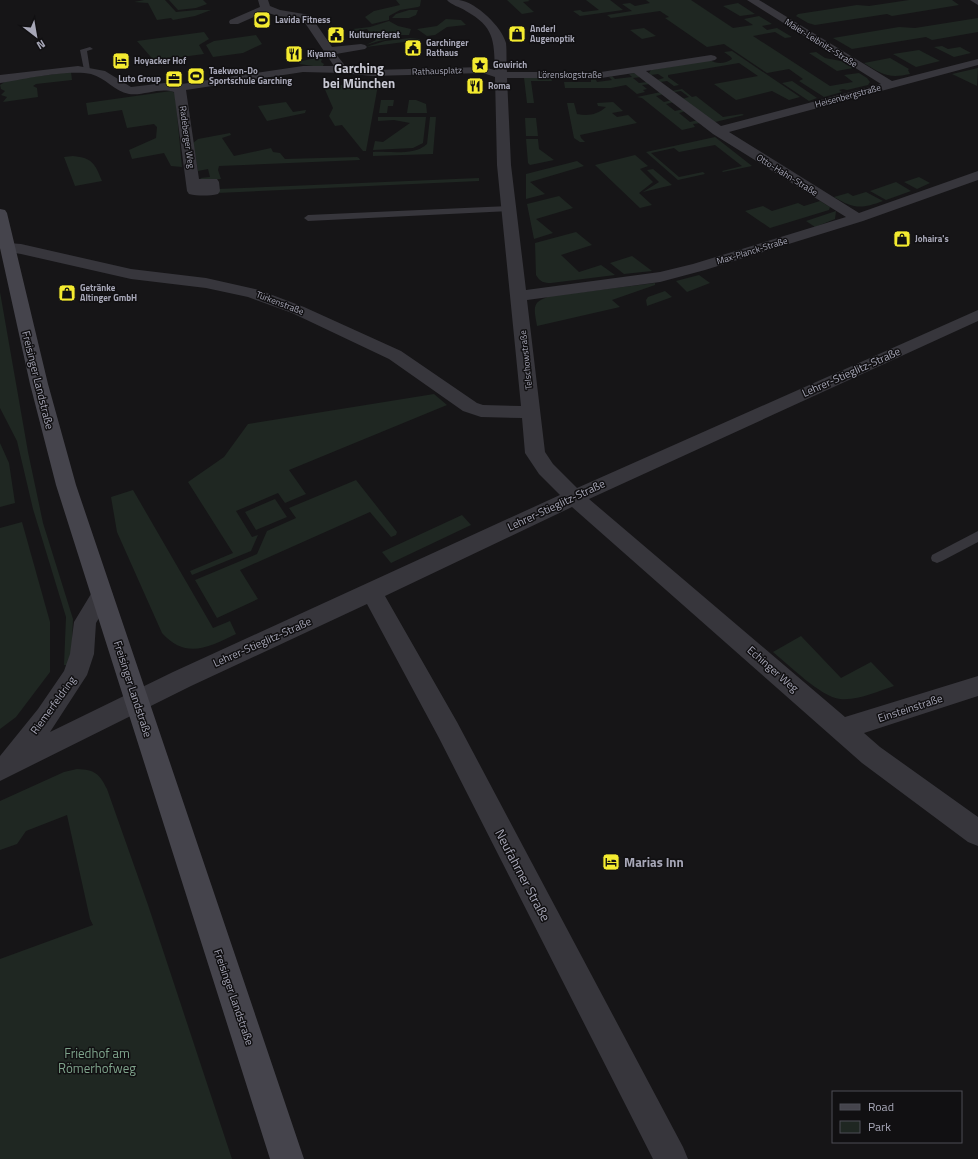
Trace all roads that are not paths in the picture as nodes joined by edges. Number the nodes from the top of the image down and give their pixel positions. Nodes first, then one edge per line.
1 (452, 0) edge
2 (752, 0) edge
3 (975, 0) edge
4 (978, 2) edge
5 (264, 4) edge
6 (298, 4) dead end
7 (306, 17) junction
8 (234, 22) dead end
9 (361, 47) dead end
10 (90, 49) dead end
11 (329, 51) junction
12 (719, 57) dead end
13 (439, 60) dead end
14 (978, 62) edge
15 (87, 70) junction
16 (342, 70) junction
17 (637, 70) junction
18 (372, 73) junction
19 (502, 75) junction
20 (0, 78) edge
21 (890, 85) junction
22 (178, 89) junction
23 (718, 131) junction
24 (978, 176) edge
25 (193, 183) dead end
26 (508, 209) junction
27 (0, 214) edge
28 (308, 218) dead end
29 (858, 218) junction
30 (8, 248) junction
31 (519, 296) junction
32 (978, 315) edge
33 (531, 412) junction
34 (574, 497) junction
35 (978, 536) edge
36 (937, 558) dead end
37 (372, 592) junction
38 (102, 595) junction
39 (978, 686) edge
40 (137, 701) junction
41 (843, 729) junction
42 (4, 767) edge
43 (978, 833) edge
44 (287, 1159) edge
45 (672, 1159) edge

1 - 19 street, Telschowstraße
2 - 21 street, Maier-Leibnitz-Straße
3 - 4 street
5 - 7 street
5 - 8 street
6 - 7 street
7 - 11 street
9 - 11 street
10 - 15 lane
11 - 16 street
12 - 17 street, Lörenskogstraße
13 - 18 street, Rathausplatz
14 - 21 street, Heisenbergstraße
15 - 20 street
15 - 22 street
16 - 18 street, Rathausplatz
16 - 22 street, Rathausplatz
17 - 19 street, Lörenskogstraße
17 - 23 street
18 - 19 street, Rathausplatz
19 - 26 street, Telschowstraße
21 - 23 street, Heisenbergstraße
22 - 25 street, Radeberger Weg
23 - 29 street, Otto-Hahn-Straße
24 - 29 street, Max-Planck-Straße
26 - 28 lane
26 - 31 street, Telschowstraße
27 - 30 street, Freisinger Landstraße
29 - 31 street, Max-Planck-Straße
30 - 33 street, Türkenstraße
30 - 38 street, Freisinger Landstraße
31 - 33 street, Telschowstraße
32 - 34 street, Lehrer-Stieglitz-Straße
33 - 34 street, Telschowstraße
34 - 37 street, Lehrer-Stieglitz-Straße
34 - 41 street, Echinger Weg
35 - 36 lane
37 - 40 street, Lehrer-Stieglitz-Straße
37 - 45 street, Neufahrner Straße
38 - 40 street, Freisinger Landstraße
38 - 42 street, Riemerfeldring
39 - 41 street, Einsteinstraße
40 - 42 street, Riemerfeldring
40 - 44 street, Freisinger Landstraße
41 - 43 street, Echinger Weg

